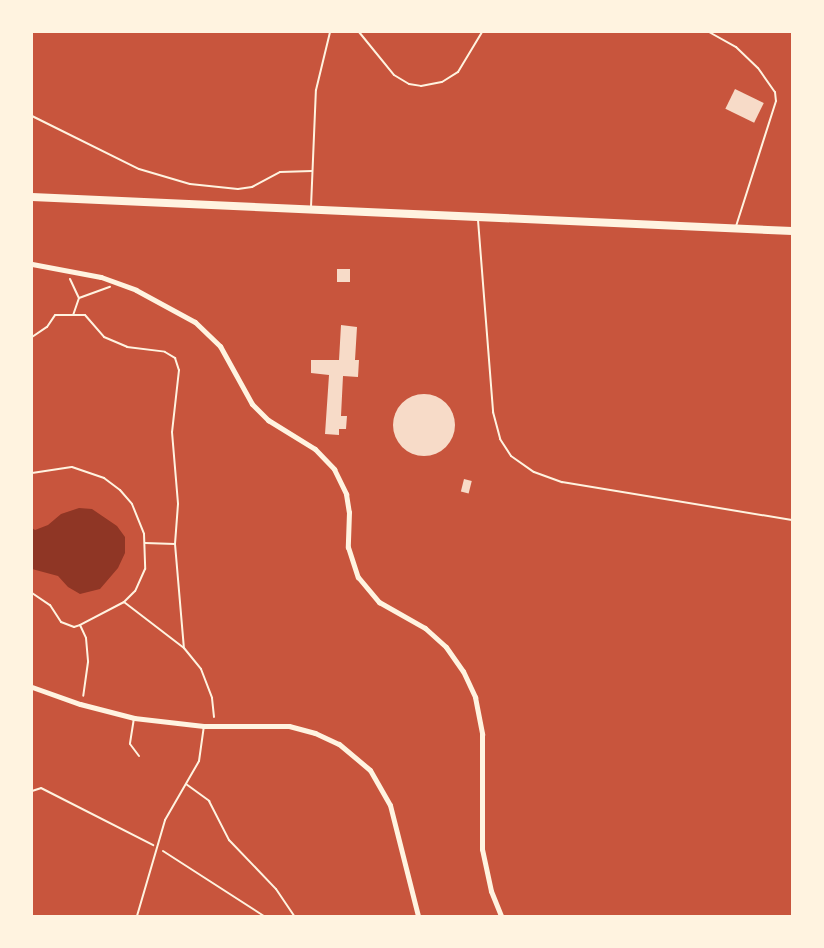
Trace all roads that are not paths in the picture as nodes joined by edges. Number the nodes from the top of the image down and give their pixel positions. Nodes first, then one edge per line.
1 (330, 32) edge
2 (360, 32) edge
3 (482, 32) edge
4 (710, 32) edge
5 (32, 116) edge
6 (312, 171) junction
7 (32, 197) edge
8 (311, 210) junction
9 (478, 217) junction
10 (736, 228) junction
11 (792, 231) edge
12 (32, 264) edge
13 (792, 520) edge
14 (32, 687) edge
15 (134, 718) junction
16 (204, 726) junction
17 (139, 756) dead end
18 (186, 784) junction
19 (137, 916) edge
20 (294, 916) edge
21 (418, 916) edge
22 (501, 916) edge

1 - 6 lane
2 - 3 lane
4 - 10 lane
5 - 6 lane
6 - 8 lane
7 - 8 main road
8 - 9 main road
9 - 10 main road
9 - 13 lane
10 - 11 main road
12 - 22 street
14 - 15 street
15 - 16 street
15 - 17 lane
16 - 18 lane
16 - 21 street
18 - 19 lane
18 - 20 lane

